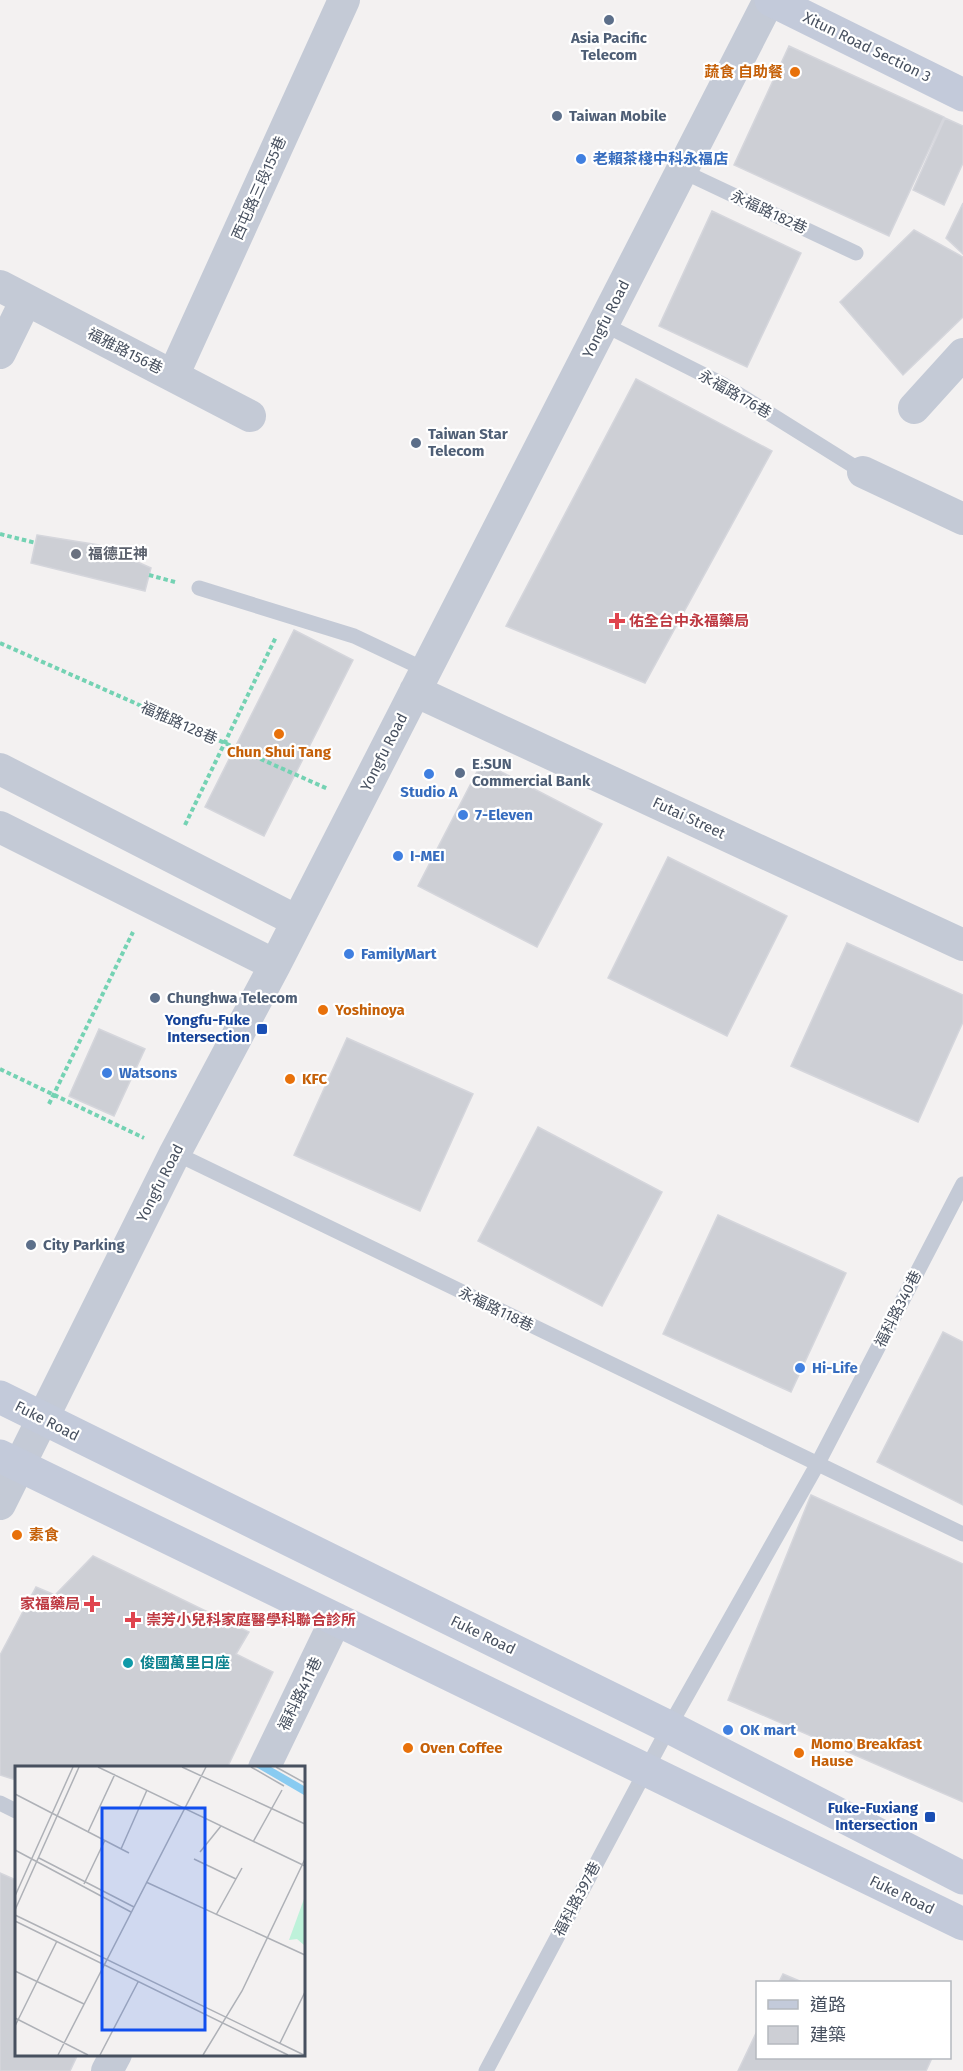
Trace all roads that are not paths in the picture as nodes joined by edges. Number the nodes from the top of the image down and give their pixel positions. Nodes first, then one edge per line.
1 (344, 0) edge
2 (770, 0) edge
3 (963, 95) edge
4 (682, 171) junction
5 (856, 253) dead end
6 (13, 293) edge
7 (603, 324) junction
8 (0, 353) edge
9 (963, 354) edge
10 (173, 376) junction
11 (914, 408) dead end
12 (250, 417) dead end
13 (863, 472) joint
14 (963, 519) edge
15 (199, 588) dead end
16 (421, 681) junction
17 (0, 769) edge
18 (0, 827) edge
19 (297, 921) junction
20 (963, 945) edge
21 (275, 965) junction
22 (175, 1153) junction
23 (963, 1184) edge
24 (0, 1397) edge
25 (42, 1419) junction
26 (10, 1460) edge
27 (817, 1465) junction
28 (0, 1504) edge
29 (963, 1534) edge
30 (336, 1619) junction
31 (669, 1727) junction
32 (265, 1766) edge
33 (646, 1770) junction
34 (0, 1803) edge
35 (15, 1810) edge
36 (963, 1878) edge
37 (963, 1924) edge
38 (115, 2056) edge
39 (107, 2071) edge
40 (486, 2071) edge

1 - 10 street, 西屯路三段155巷
2 - 3 street, Xitun Road Section 3
2 - 4 street, Yongfu Road
4 - 5 lane, 永福路182巷
4 - 7 street, Yongfu Road
6 - 8 street
6 - 10 street, 福雅路156巷
7 - 13 lane, 永福路176巷
7 - 16 street, Yongfu Road
9 - 11 street
10 - 12 street, 福雅路156巷
13 - 14 street
15 - 16 lane
16 - 19 street, Yongfu Road
16 - 20 street, Futai Street
17 - 19 street
18 - 21 street
19 - 21 street, Yongfu Road
21 - 22 street, Yongfu Road
22 - 25 street, Yongfu Road
22 - 27 lane, 永福路118巷
23 - 27 lane, 福科路340巷
24 - 25 street, Fuke Road
25 - 26 street, Yongfu Road
25 - 31 street, Fuke Road
26 - 28 street, Yongfu Road
26 - 30 street, Fuke Road
27 - 29 lane
27 - 31 lane, 福科路340巷
30 - 32 street, 福科路411巷
30 - 33 street, Fuke Road
31 - 33 lane, 福科路397巷
31 - 36 street, Fuke Road
33 - 37 street, Fuke Road
33 - 40 lane, 福科路397巷
34 - 35 lane
38 - 39 street

